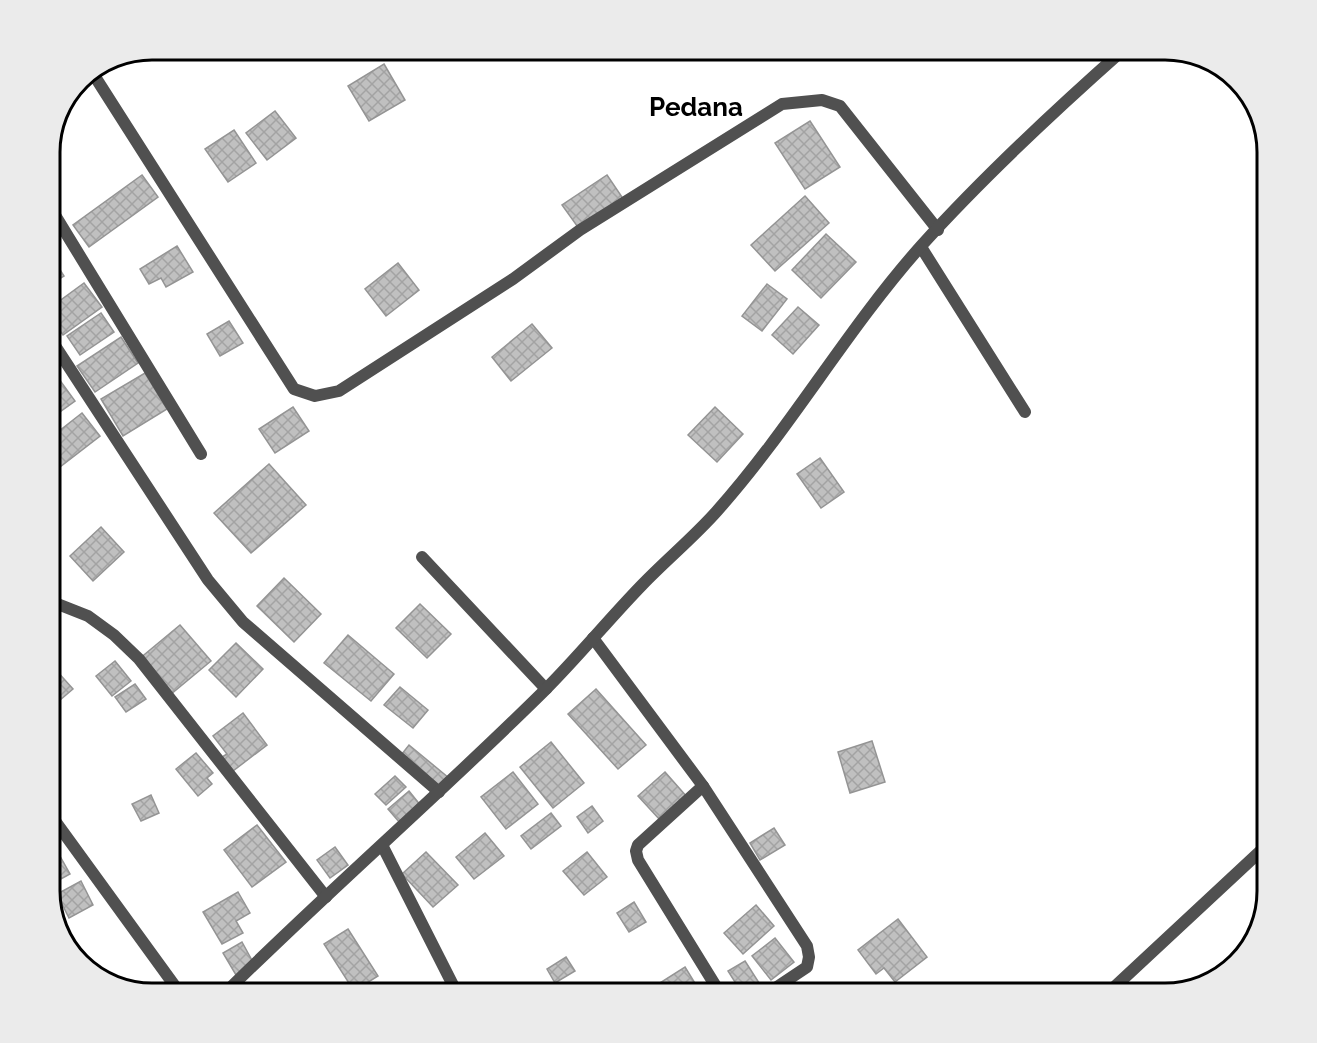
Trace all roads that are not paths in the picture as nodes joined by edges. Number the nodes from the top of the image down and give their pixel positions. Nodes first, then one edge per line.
1 (1112, 60) edge
2 (96, 79) edge
3 (60, 223) edge
4 (938, 230) junction
5 (921, 247) junction
6 (60, 353) edge
7 (1025, 412) dead end
8 (201, 454) dead end
9 (422, 557) dead end
10 (60, 605) edge
11 (593, 638) junction
12 (546, 689) junction
13 (703, 786) junction
14 (439, 792) junction
15 (60, 828) edge
16 (382, 845) junction
17 (1257, 854) edge
18 (326, 897) junction
19 (173, 983) edge
20 (244, 983) edge
21 (452, 983) edge
22 (714, 983) edge
23 (783, 983) edge
24 (1119, 983) edge

1 - 4 street
2 - 4 street
3 - 8 street
4 - 5 street
5 - 7 street
5 - 11 street
6 - 14 street
9 - 12 street
10 - 18 street
11 - 12 street
11 - 13 street
12 - 14 street
13 - 22 street
13 - 23 street
14 - 16 street
15 - 19 street
16 - 18 street
16 - 21 street
17 - 24 street
18 - 20 street

